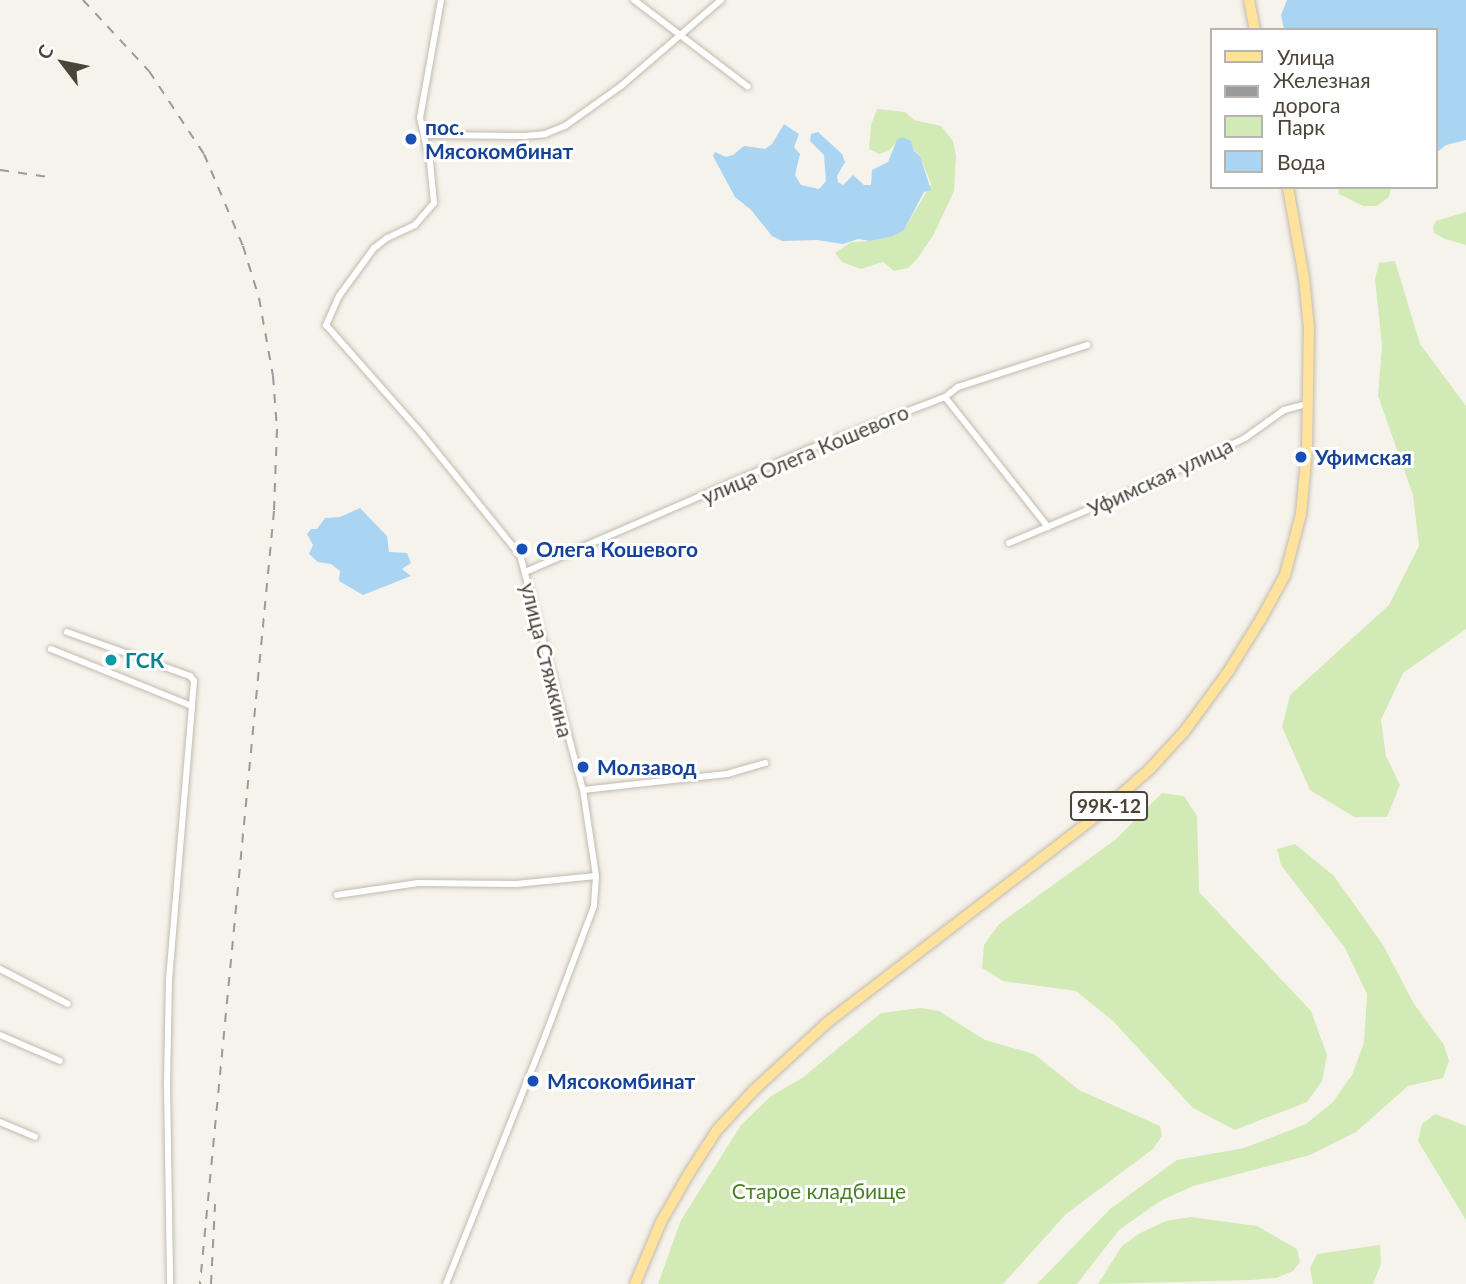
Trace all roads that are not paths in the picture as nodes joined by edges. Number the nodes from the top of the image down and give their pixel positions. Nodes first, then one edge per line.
1 (441, 0) edge
2 (634, 0) edge
3 (721, 0) edge
4 (1249, 0) edge
5 (1255, 28) edge
6 (678, 36) junction
7 (748, 87) dead end
8 (424, 135) junction
9 (1288, 189) edge
10 (1087, 345) dead end
11 (945, 397) junction
12 (1307, 404) junction
13 (1048, 527) junction
14 (1009, 542) dead end
15 (525, 572) junction
16 (67, 632) dead end
17 (51, 649) dead end
18 (192, 706) junction
19 (765, 763) dead end
20 (583, 790) junction
21 (596, 876) junction
22 (337, 895) dead end
23 (0, 969) edge
24 (68, 1004) dead end
25 (0, 1035) edge
26 (60, 1061) dead end
27 (0, 1122) edge
28 (35, 1137) dead end
29 (170, 1284) edge
30 (446, 1284) edge
31 (635, 1284) edge

1 - 8 street, улица Стяжкина
2 - 6 street
3 - 6 street
4 - 5 main road
6 - 7 street
6 - 8 street
8 - 15 street, улица Стяжкина
9 - 12 main road, 99К-12
10 - 11 street, улица Олега Кошевого
11 - 13 street
11 - 15 street, улица Олега Кошевого
12 - 13 street, Уфимская улица
12 - 31 main road, 99К-12
13 - 14 street, Уфимская улица
15 - 20 street, улица Стяжкина
16 - 18 street
17 - 18 street
18 - 29 street
19 - 20 street
20 - 21 street, улица Стяжкина
21 - 22 street
21 - 30 street, улица Стяжкина
23 - 24 street
25 - 26 street
27 - 28 street

